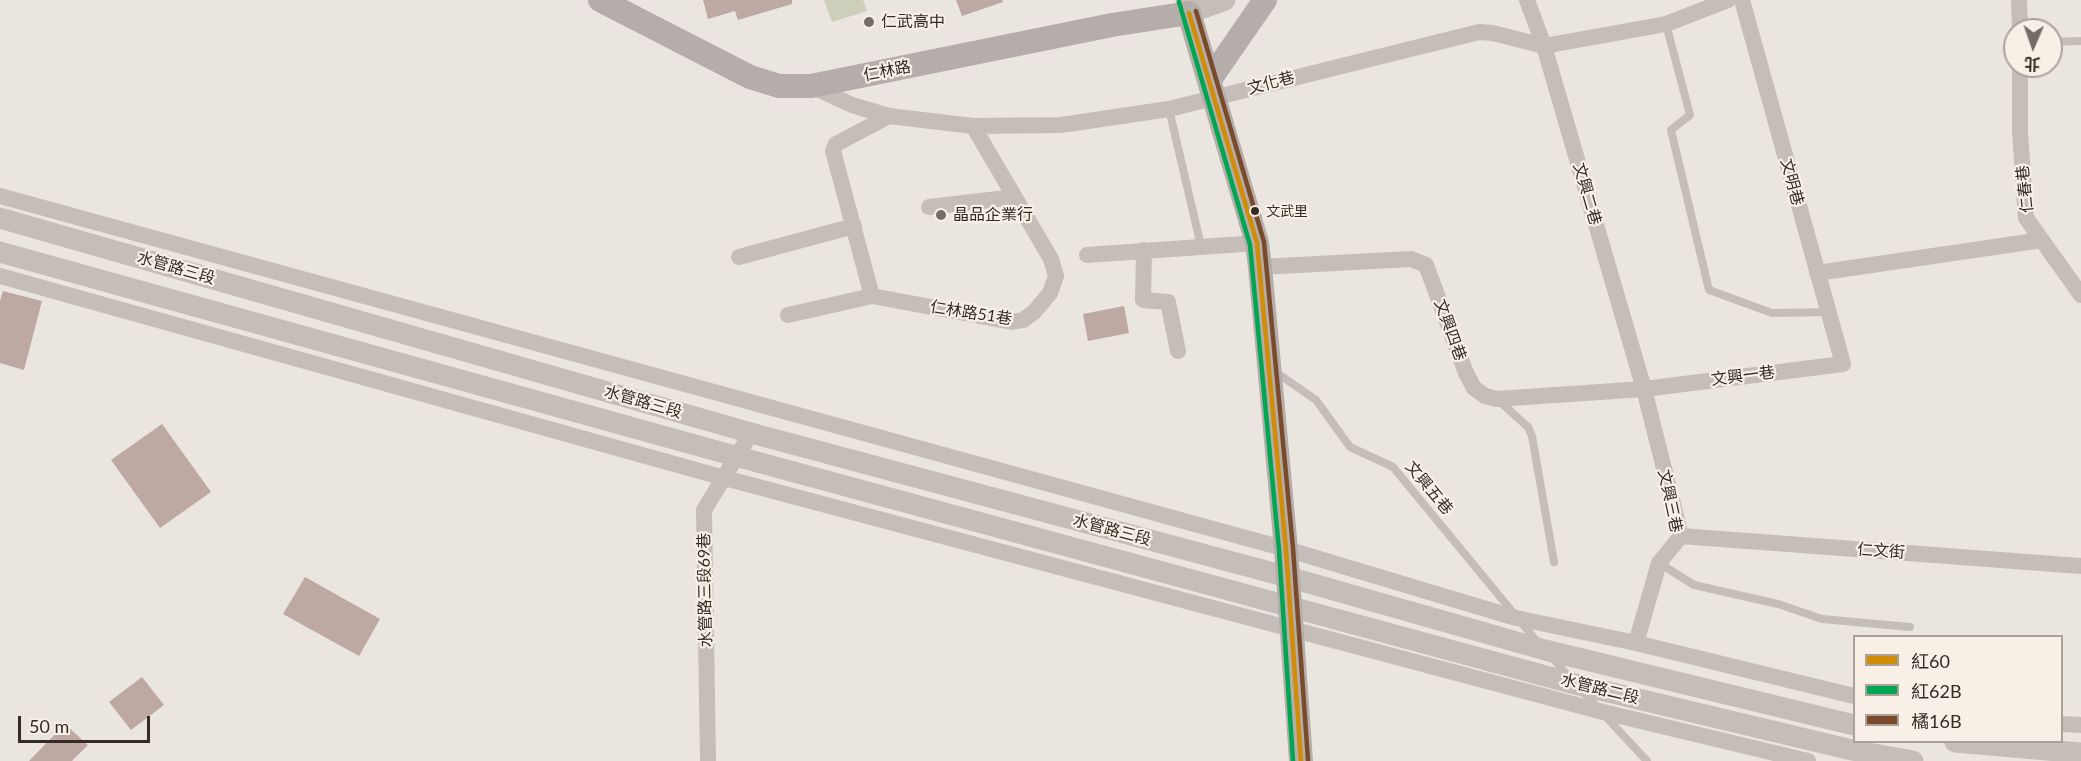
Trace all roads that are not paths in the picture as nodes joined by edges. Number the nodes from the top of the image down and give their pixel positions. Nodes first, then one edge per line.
1 (600, 0) edge
2 (1225, 0) edge
3 (1265, 0) edge
4 (1527, 0) edge
5 (1728, 0) edge
6 (1742, 0) edge
7 (2019, 0) edge
8 (1188, 6) edge
9 (2020, 18) edge
10 (1666, 24) junction
11 (2081, 41) edge
12 (2063, 42) edge
13 (1544, 46) junction
14 (2020, 78) edge
15 (811, 86) junction
16 (1212, 90) junction
17 (1169, 109) junction
18 (889, 116) junction
19 (974, 126) junction
20 (0, 196) edge
21 (1014, 197) junction
22 (929, 207) dead end
23 (0, 218) edge
24 (854, 226) junction
25 (2042, 240) junction
26 (1257, 243) junction
27 (1202, 246) junction
28 (1144, 250) junction
29 (0, 252) edge
30 (1087, 255) dead end
31 (739, 257) dead end
32 (1260, 267) junction
33 (1817, 273) junction
34 (0, 276) edge
35 (2081, 295) edge
36 (872, 296) junction
37 (1829, 312) junction
38 (788, 315) dead end
39 (1178, 351) dead end
40 (1843, 364) joint
41 (1271, 369) junction
42 (1644, 389) junction
43 (1497, 399) junction
44 (751, 433) junction
45 (735, 456) junction
46 (721, 477) junction
47 (1681, 536) junction
48 (1286, 549) junction
49 (1554, 562) dead end
50 (1659, 563) junction
51 (2081, 566) edge
52 (1288, 577) junction
53 (1290, 616) junction
54 (1516, 618) junction
55 (1910, 627) dead end
56 (1636, 643) junction
57 (1545, 650) junction
58 (1575, 684) junction
59 (1853, 696) edge
60 (1603, 712) junction
61 (2063, 724) edge
62 (1853, 725) edge
63 (2081, 725) edge
64 (1976, 743) edge
65 (2081, 753) edge
66 (708, 761) edge
67 (1300, 761) edge
68 (1647, 761) edge
69 (1808, 761) edge
70 (1913, 761) edge

1 - 15 main road, 仁林路
2 - 8 street
3 - 16 main road
4 - 13 street, 文興二巷
5 - 10 street, 文化巷
6 - 33 street, 文明巷
7 - 9 street
8 - 15 main road, 仁林路
8 - 16 main road
10 - 13 street, 文化巷
10 - 37 lane
11 - 12 lane
13 - 16 street, 文化巷
13 - 42 street, 文興二巷
14 - 25 street, 仁春巷
15 - 18 street, 文化巷
16 - 17 street, 文化巷
16 - 26 main road
17 - 19 street, 文化巷
17 - 27 lane
18 - 19 street, 文化巷
18 - 24 street
19 - 21 street, 仁林路51巷
20 - 48 street, 水管路三段
21 - 22 street
21 - 36 street, 仁林路51巷
23 - 44 street, 水管路三段
24 - 31 street
24 - 36 street
25 - 33 street
25 - 35 street, 仁春巷
26 - 27 street
26 - 32 main road
27 - 28 street
28 - 30 street
28 - 39 street
29 - 45 street, 水管路三段
32 - 41 main road
32 - 43 street, 文興四巷
33 - 37 street, 文明巷
34 - 46 street
36 - 38 street, 仁林路51巷
37 - 40 street, 文明巷
40 - 42 street, 文興一巷
41 - 48 main road
41 - 54 lane, 文興五巷
42 - 43 street
42 - 47 street, 文興三巷
43 - 49 lane
44 - 45 street, 水管路三段69巷
44 - 52 street, 水管路三段
45 - 46 street, 水管路三段69巷
45 - 53 street, 水管路三段
46 - 53 street
46 - 66 street, 水管路三段69巷
47 - 50 street, 文興三巷
47 - 51 street, 仁文街
48 - 52 main road
48 - 54 street
50 - 55 lane
50 - 56 street, 文興三巷
52 - 53 main road
52 - 57 street, 水管路二段
53 - 58 street, 水管路二段
53 - 60 street, 水管路二段
53 - 67 main road
54 - 56 street
54 - 57 lane, 文興五巷
56 - 59 street
57 - 58 lane, 文興五巷
57 - 62 street, 水管路二段
58 - 60 lane, 文興五巷
58 - 70 street, 水管路二段
60 - 68 lane, 文興五巷
60 - 69 street, 水管路二段
61 - 63 street
64 - 65 street

